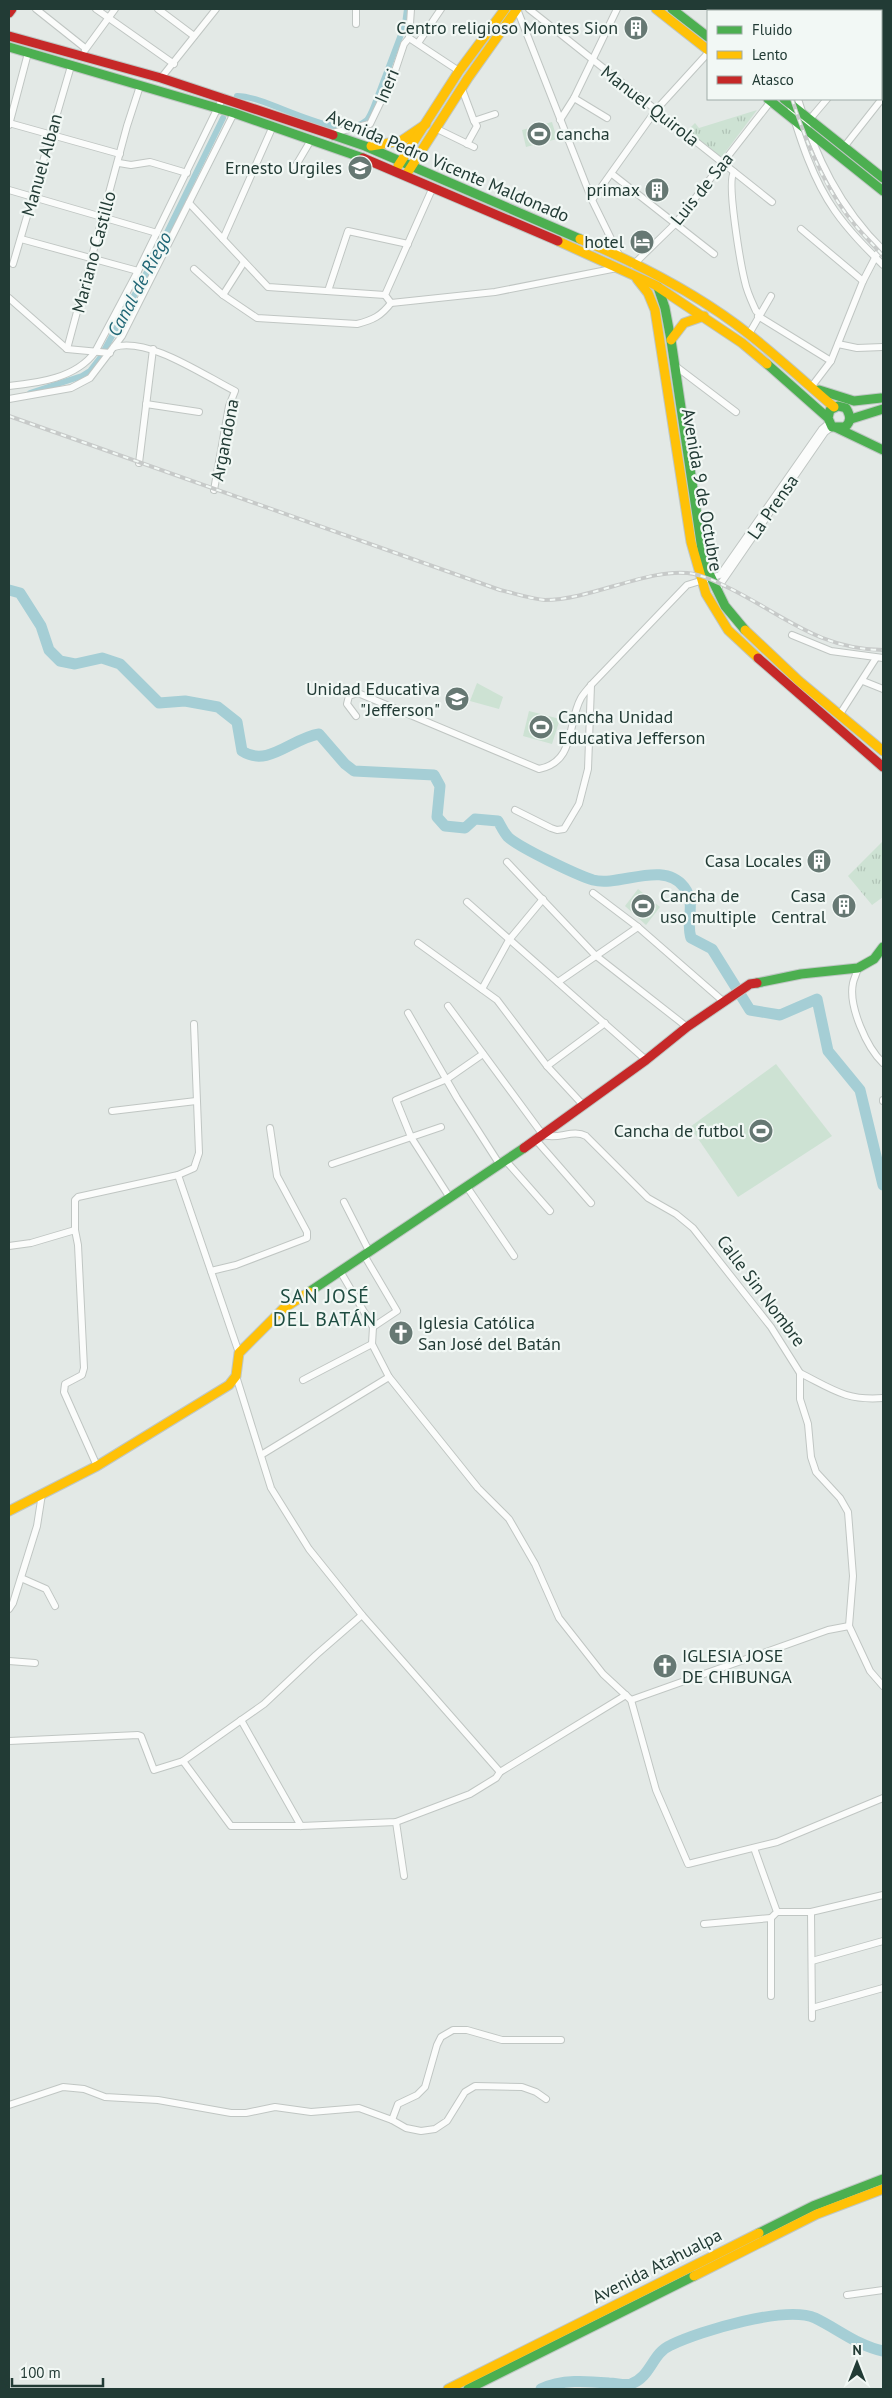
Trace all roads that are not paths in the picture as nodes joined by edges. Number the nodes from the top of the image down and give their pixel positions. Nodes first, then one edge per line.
1 (12, 9) edge
2 (36, 9) edge
3 (96, 9) edge
4 (115, 9) edge
5 (158, 9) edge
6 (216, 9) edge
7 (356, 9) edge
8 (411, 9) edge
9 (441, 9) edge
10 (505, 9) edge
11 (517, 9) edge
12 (529, 9) edge
13 (617, 9) edge
14 (656, 9) edge
15 (672, 9) edge
16 (9, 13) edge
17 (108, 18) junction
18 (356, 24) dead end
19 (9, 36) edge
20 (194, 36) junction
21 (707, 36) edge
22 (409, 38) junction
23 (418, 43) junction
24 (9, 47) edge
25 (707, 51) edge
26 (84, 52) junction
27 (28, 53) junction
28 (707, 53) edge
29 (592, 61) junction
30 (174, 64) junction
31 (71, 66) junction
32 (460, 71) junction
33 (162, 78) junction
34 (140, 86) junction
35 (462, 89) junction
36 (223, 97) junction
37 (574, 98) junction
38 (769, 100) edge
39 (787, 100) edge
40 (798, 100) edge
41 (826, 100) edge
42 (881, 100) edge
43 (217, 108) junction
44 (656, 110) junction
45 (234, 113) junction
46 (495, 114) dead end
47 (798, 116) junction
48 (607, 118) dead end
49 (810, 119) junction
50 (474, 120) junction
51 (560, 120) junction
52 (9, 123) edge
53 (426, 124) junction
54 (273, 126) junction
55 (435, 128) junction
56 (808, 129) junction
57 (330, 134) junction
58 (51, 135) junction
59 (311, 140) junction
60 (365, 146) junction
61 (844, 147) junction
62 (120, 154) junction
63 (402, 160) junction
64 (119, 162) junction
65 (723, 163) junction
66 (413, 165) junction
67 (295, 167) dead end
68 (395, 171) junction
69 (734, 172) junction
70 (187, 173) junction
71 (612, 174) junction
72 (406, 175) junction
73 (883, 178) edge
74 (433, 188) junction
75 (9, 190) edge
76 (883, 191) edge
77 (33, 196) junction
78 (592, 200) junction
79 (772, 202) dead end
80 (189, 203) junction
81 (103, 217) junction
82 (675, 224) junction
83 (801, 229) dead end
84 (157, 233) junction
85 (21, 238) junction
86 (224, 239) junction
87 (408, 244) junction
88 (883, 249) edge
89 (714, 254) dead end
90 (620, 256) junction
91 (876, 256) junction
92 (92, 258) junction
93 (244, 262) junction
94 (634, 263) junction
95 (12, 264) dead end
96 (883, 265) edge
97 (620, 268) junction
98 (194, 269) dead end
99 (138, 271) junction
100 (628, 273) junction
101 (654, 274) junction
102 (863, 281) junction
103 (658, 287) junction
104 (328, 290) junction
105 (223, 295) junction
106 (385, 295) junction
107 (771, 296) dead end
108 (9, 298) edge
109 (391, 303) junction
110 (759, 315) junction
111 (704, 316) junction
112 (749, 334) junction
113 (671, 340) junction
114 (838, 344) junction
115 (883, 347) edge
116 (152, 348) junction
117 (67, 350) junction
118 (110, 351) junction
119 (96, 352) junction
120 (831, 361) junction
121 (673, 364) junction
122 (9, 386) edge
123 (812, 386) junction
124 (882, 398) edge
125 (9, 399) edge
126 (146, 404) junction
127 (834, 407) junction
128 (846, 408) junction
129 (883, 409) edge
130 (199, 412) dead end
131 (736, 412) dead end
132 (850, 419) junction
133 (832, 424) junction
134 (883, 450) edge
135 (140, 463) dead end
136 (214, 490) dead end
137 (711, 578) junction
138 (701, 581) junction
139 (717, 589) junction
140 (792, 635) dead end
141 (876, 658) junction
142 (883, 658) edge
143 (863, 681) junction
144 (592, 685) junction
145 (883, 689) edge
146 (840, 714) junction
147 (356, 716) dead end
148 (883, 752) edge
149 (883, 767) edge
150 (515, 810) dead end
151 (506, 862) dead end
152 (592, 893) dead end
153 (543, 899) junction
154 (467, 902) dead end
155 (638, 927) junction
156 (509, 940) junction
157 (418, 943) dead end
158 (883, 947) edge
159 (595, 955) junction
160 (858, 968) junction
161 (558, 982) junction
162 (482, 989) junction
163 (724, 1002) junction
164 (448, 1006) dead end
165 (408, 1013) dead end
166 (604, 1023) junction
167 (194, 1024) dead end
168 (687, 1027) junction
169 (483, 1054) junction
170 (646, 1060) junction
171 (883, 1063) edge
172 (547, 1066) junction
173 (447, 1078) junction
174 (196, 1101) junction
175 (584, 1106) junction
176 (112, 1111) dead end
177 (441, 1127) dead end
178 (270, 1128) dead end
179 (411, 1137) junction
180 (540, 1138) junction
181 (503, 1163) junction
182 (332, 1164) dead end
183 (178, 1175) junction
184 (468, 1186) junction
185 (450, 1198) junction
186 (344, 1202) dead end
187 (591, 1203) dead end
188 (550, 1211) dead end
189 (75, 1230) junction
190 (9, 1246) edge
191 (367, 1253) junction
192 (514, 1256) dead end
193 (211, 1270) junction
194 (340, 1271) junction
195 (373, 1327) junction
196 (372, 1344) junction
197 (239, 1353) junction
198 (800, 1373) junction
199 (236, 1376) junction
200 (389, 1377) junction
201 (304, 1380) dead end
202 (883, 1398) edge
203 (261, 1455) junction
204 (97, 1466) junction
205 (42, 1494) junction
206 (9, 1511) edge
207 (20, 1578) junction
208 (55, 1606) dead end
209 (9, 1608) edge
210 (362, 1615) junction
211 (849, 1626) junction
212 (9, 1661) edge
213 (35, 1663) dead end
214 (883, 1686) edge
215 (626, 1694) junction
216 (631, 1700) junction
217 (241, 1720) junction
218 (9, 1741) edge
219 (183, 1761) junction
220 (500, 1772) junction
221 (883, 1798) edge
222 (396, 1822) junction
223 (301, 1826) junction
224 (754, 1848) junction
225 (404, 1876) dead end
226 (883, 1895) edge
227 (777, 1912) junction
228 (810, 1912) junction
229 (771, 1918) junction
230 (704, 1924) dead end
231 (883, 1941) edge
232 (812, 1961) junction
233 (883, 1988) edge
234 (771, 1996) dead end
235 (812, 2008) junction
236 (812, 2018) dead end
237 (561, 2040) dead end
238 (546, 2099) dead end
239 (9, 2104) edge
240 (392, 2120) junction
241 (883, 2179) edge
242 (883, 2189) edge
243 (848, 2197) junction
244 (883, 2290) edge
245 (847, 2295) dead end
246 (610, 2312) junction
247 (461, 2386) edge
248 (448, 2389) edge
249 (468, 2389) edge

1 - 16 main road
2 - 26 street
3 - 17 street
4 - 17 street
5 - 20 street
6 - 20 street
7 - 18 street
8 - 22 street, Ineri
9 - 23 street
10 - 32 main road
11 - 35 main road
11 - 51 street
12 - 29 street, Manuel Quirola
13 - 29 street
14 - 25 main road
15 - 21 main road
17 - 26 street
17 - 30 street
19 - 26 main road, Avenida Pedro Vicente Maldonado
20 - 30 street
22 - 23 street
22 - 57 street, Ineri
23 - 32 street
24 - 27 main road, Avenida Pedro Vicente Maldonado
26 - 33 main road, Avenida Pedro Vicente Maldonado
27 - 31 main road, Avenida Pedro Vicente Maldonado
27 - 52 street
28 - 44 street
29 - 37 street
29 - 44 street, Manuel Quirola
30 - 33 street
31 - 34 main road, Avenida Pedro Vicente Maldonado
31 - 58 street, Manuel Alban
32 - 53 main road
33 - 36 main road, Avenida Pedro Vicente Maldonado
34 - 43 main road, Avenida Pedro Vicente Maldonado
34 - 62 street, Mariano Castillo
35 - 50 street
35 - 55 main road
36 - 43 street
36 - 57 main road, Avenida Pedro Vicente Maldonado
37 - 48 street
37 - 51 street
38 - 47 main road
38 - 65 street, Luis de Saa
39 - 47 main road
40 - 47 street
41 - 49 street
42 - 61 street
43 - 45 main road, Avenida Pedro Vicente Maldonado
43 - 70 street
44 - 65 street, Manuel Quirola
44 - 71 street
45 - 54 main road, Avenida Pedro Vicente Maldonado
45 - 80 street
46 - 50 street
47 - 49 main road
47 - 56 main road
47 - 91 street
49 - 61 main road
50 - 55 street
51 - 78 street
52 - 58 street
53 - 60 main road
53 - 63 main road
54 - 59 main road, Avenida Pedro Vicente Maldonado
54 - 86 street
55 - 66 main road
56 - 76 main road
56 - 88 street
57 - 60 main road, Avenida Pedro Vicente Maldonado
58 - 62 street
58 - 77 street, Manuel Alban
59 - 67 street
59 - 68 main road, Avenida Pedro Vicente Maldonado
60 - 63 main road, Avenida Pedro Vicente Maldonado
61 - 73 main road
62 - 64 street, Mariano Castillo
63 - 66 main road, Avenida Pedro Vicente Maldonado
63 - 68 main road
64 - 70 street
64 - 81 street, Mariano Castillo
65 - 69 street, Manuel Quirola
65 - 82 street, Luis de Saa
66 - 72 main road
66 - 90 main road, Avenida Pedro Vicente Maldonado
68 - 72 main road, Avenida Pedro Vicente Maldonado
69 - 79 street, Manuel Quirola
69 - 110 street
70 - 84 street
71 - 78 street
71 - 82 street
72 - 74 main road, Avenida Pedro Vicente Maldonado
74 - 87 street
74 - 97 main road, Avenida Pedro Vicente Maldonado
75 - 77 street
77 - 81 street
77 - 85 street, Manuel Alban
78 - 90 street
80 - 86 street
80 - 118 street
81 - 84 street
81 - 92 street, Mariano Castillo
82 - 89 street
82 - 94 street, Luis de Saa
83 - 102 street
84 - 99 street
85 - 92 street
85 - 95 street, Manuel Alban
86 - 93 street
87 - 104 street
87 - 106 street
88 - 91 street
90 - 94 main road, Avenida Pedro Vicente Maldonado
91 - 96 street
91 - 102 street
92 - 99 street
92 - 117 street, Mariano Castillo
93 - 104 street
93 - 105 street
94 - 100 street, Luis de Saa
94 - 101 main road, Avenida Pedro Vicente Maldonado
97 - 100 main road, Avenida Pedro Vicente Maldonado
97 - 109 street
98 - 105 street
99 - 119 street
100 - 103 main road, Avenida Pedro Vicente Maldonado
100 - 138 main road, Avenida 9 de Octubre
101 - 103 main road, Avenida 9 de Octubre
101 - 112 main road, Avenida Pedro Vicente Maldonado
102 - 114 street
103 - 111 main road, Avenida Pedro Vicente Maldonado
103 - 113 main road, Avenida 9 de Octubre
104 - 106 street
105 - 109 street
106 - 109 street
107 - 110 street
108 - 117 street
110 - 112 street
110 - 120 street
111 - 113 main road
111 - 133 main road, Avenida Pedro Vicente Maldonado
112 - 123 main road, Avenida Pedro Vicente Maldonado
113 - 121 main road, Avenida 9 de Octubre
114 - 115 street
114 - 120 street
116 - 118 street
116 - 126 street
116 - 136 street, Argandona
117 - 119 street
118 - 119 street
118 - 125 street
119 - 122 street
120 - 123 street
121 - 131 street
121 - 137 main road, Avenida 9 de Octubre
123 - 124 main road
123 - 127 main road, Avenida Pedro Vicente Maldonado
124 - 128 main road
126 - 130 street
126 - 135 street
127 - 128 main road
127 - 133 main road
128 - 132 main road
129 - 132 main road
132 - 133 main road
133 - 134 main road, Avenida Pedro Vicente Maldonado
133 - 137 street, La Prensa
133 - 139 street, La Prensa
137 - 138 street
137 - 139 main road, Avenida 9 de Octubre
138 - 144 street
138 - 149 main road, Avenida 9 de Octubre
139 - 146 main road, Avenida 9 de Octubre
140 - 141 street
141 - 142 street
141 - 143 street
143 - 145 street
143 - 146 street
144 - 147 street
144 - 150 street
146 - 148 main road, Avenida 9 de Octubre
151 - 153 street
152 - 155 street
153 - 156 street
153 - 159 street
154 - 156 street
155 - 159 street
155 - 163 street
156 - 161 street
156 - 162 street
157 - 162 street
158 - 160 main road
159 - 161 street
159 - 168 street
160 - 163 main road
160 - 171 street
161 - 166 street
162 - 172 street
163 - 168 main road
164 - 169 street
165 - 173 street
166 - 170 street
166 - 172 street
167 - 174 street
168 - 170 main road
169 - 173 street
169 - 180 street
170 - 175 main road
172 - 175 street
173 - 179 street
173 - 181 street
174 - 176 street
174 - 183 street
175 - 180 main road
177 - 179 street
178 - 193 street
179 - 182 street
179 - 185 street
180 - 181 main road
180 - 187 street
180 - 198 street, Calle Sin Nombre
181 - 184 main road
181 - 188 street
183 - 189 street
183 - 193 street
184 - 185 main road
184 - 192 street
185 - 191 main road
186 - 191 street
189 - 190 street
189 - 204 street
191 - 194 main road
191 - 195 street
193 - 197 street
194 - 195 street
194 - 197 main road
195 - 196 street
196 - 200 street
196 - 201 street
197 - 199 main road
198 - 202 street
198 - 211 street, Calle Sin Nombre
199 - 203 street
199 - 204 main road
200 - 203 street
200 - 215 street
203 - 210 street
204 - 205 main road
205 - 206 main road
205 - 207 street
207 - 208 street
207 - 209 street
210 - 217 street
210 - 220 street
211 - 214 street
211 - 216 street
212 - 213 street
215 - 216 street
215 - 220 street
216 - 224 street
217 - 219 street
217 - 223 street
218 - 219 street
219 - 223 street
220 - 222 street
221 - 224 street
222 - 223 street
222 - 225 street
224 - 227 street
226 - 228 street
227 - 228 street
227 - 229 street
228 - 232 street
229 - 230 street
229 - 234 street
231 - 232 street
232 - 235 street
233 - 235 street
235 - 236 street
237 - 240 street
238 - 240 street
239 - 240 street
241 - 243 main road, Avenida Atahualpa
242 - 243 main road, Avenida Atahualpa
243 - 246 main road, Avenida Atahualpa
244 - 245 street
246 - 247 main road, Avenida Atahualpa
246 - 249 main road, Avenida Atahualpa
247 - 248 main road, Avenida Atahualpa

